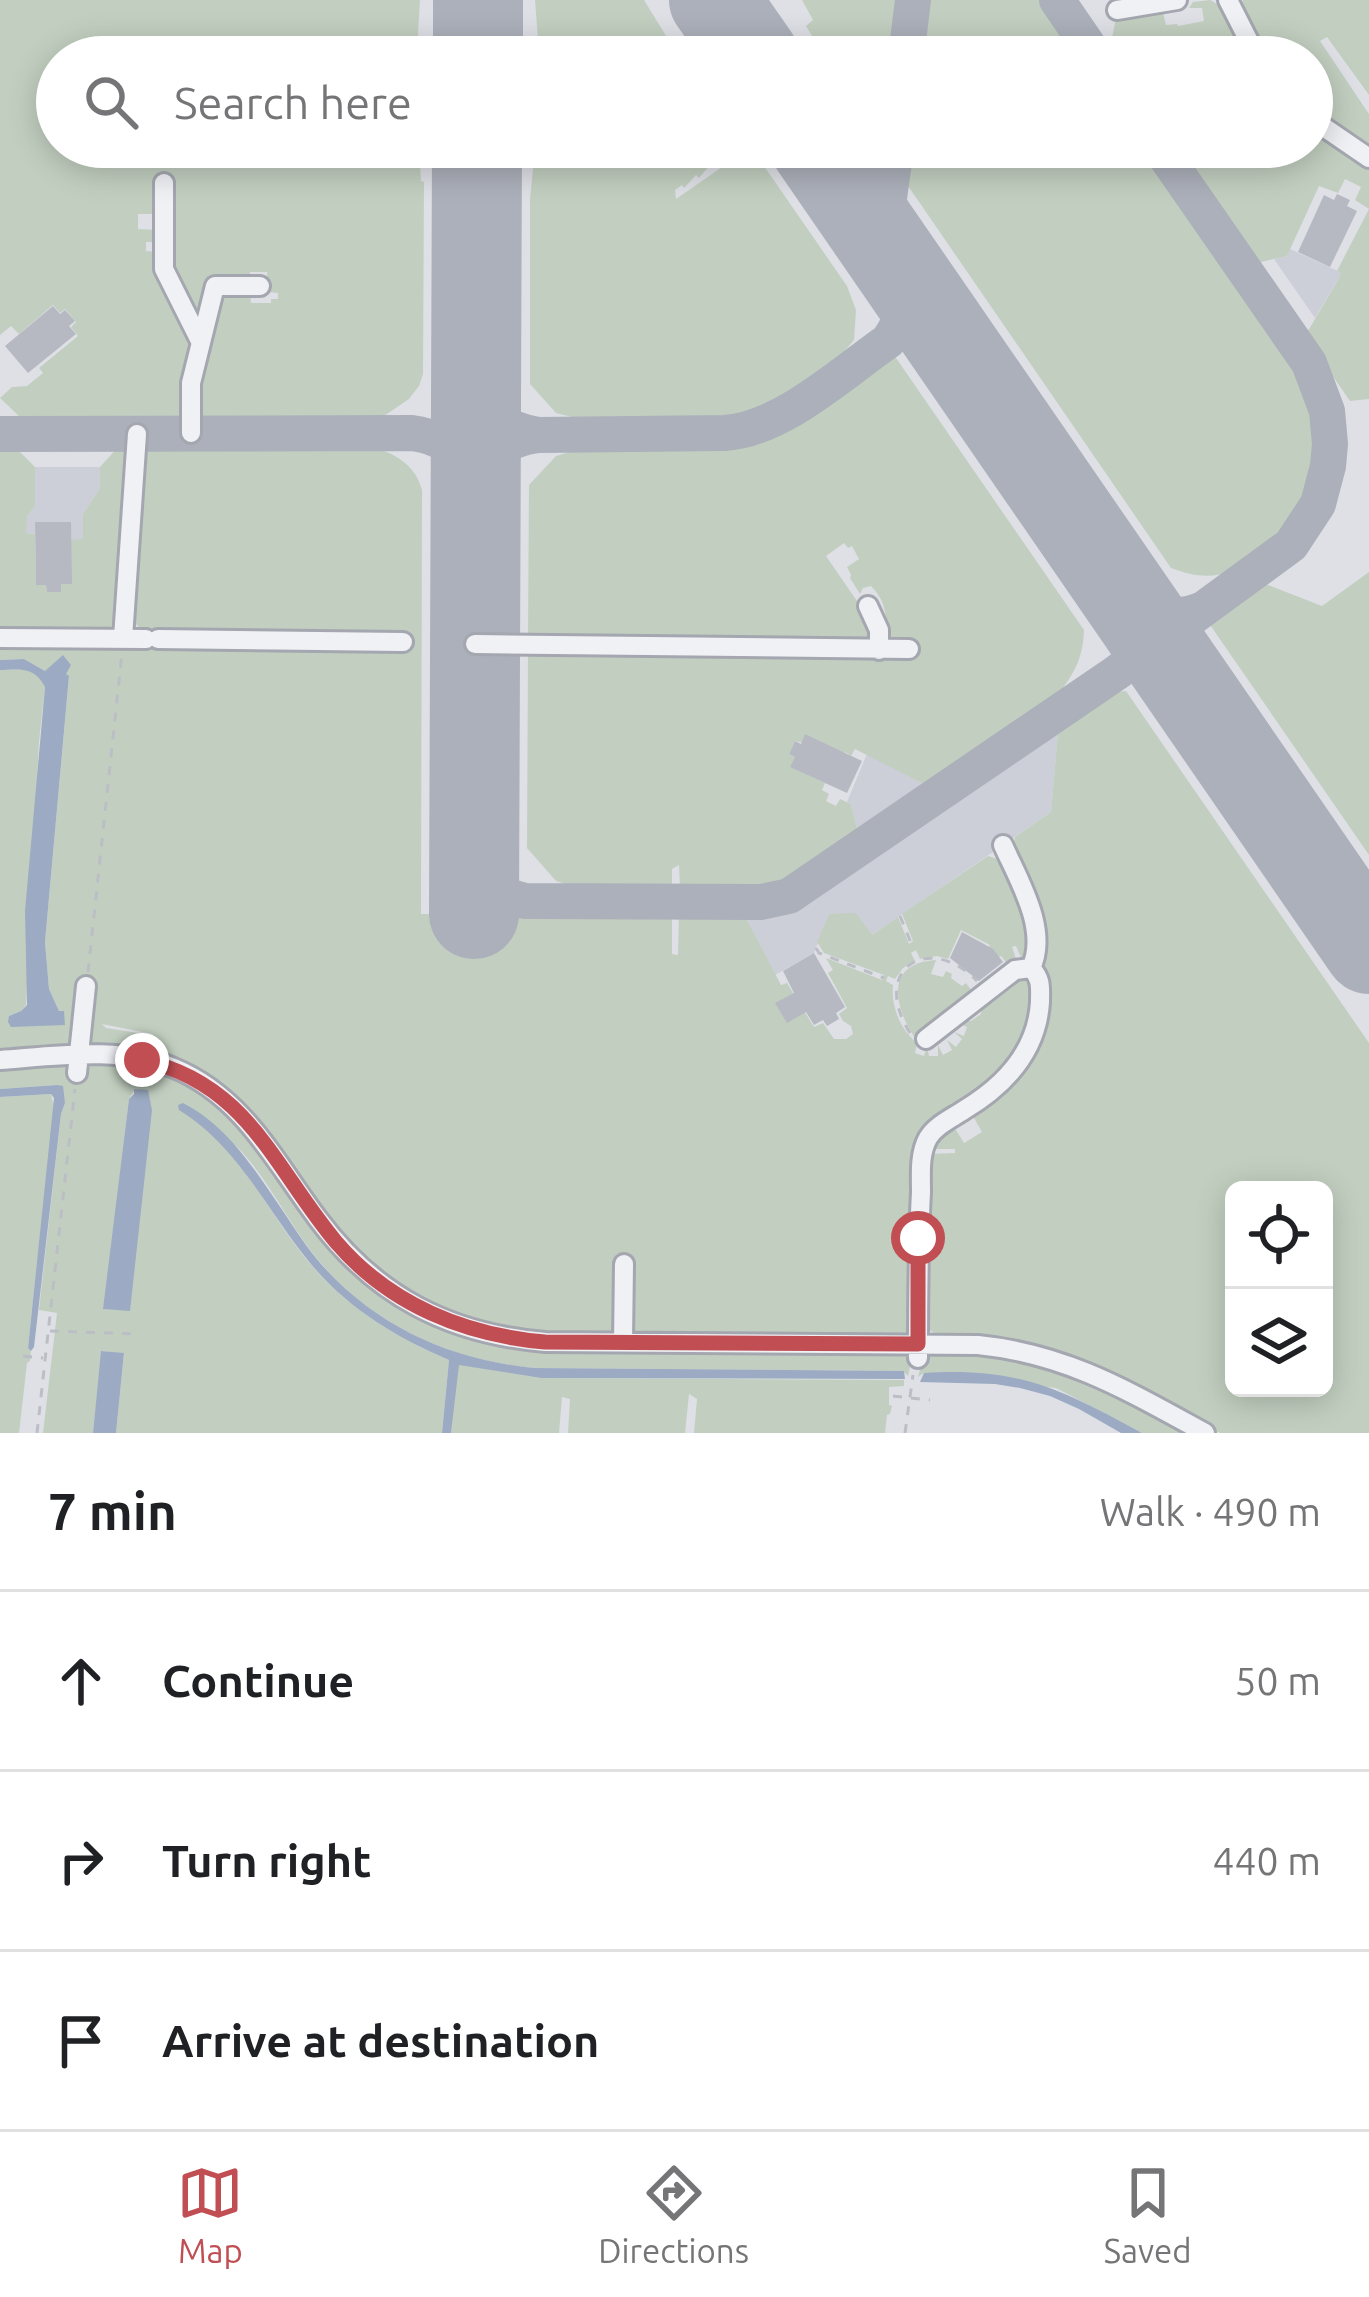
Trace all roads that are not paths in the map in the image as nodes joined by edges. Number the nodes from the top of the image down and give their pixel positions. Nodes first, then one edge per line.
1 (1178, 0) edge
2 (1228, 0) edge
3 (1118, 10) dead end
4 (1246, 36) edge
5 (1333, 133) edge
6 (1369, 158) edge
7 (164, 183) dead end
8 (260, 286) dead end
9 (201, 343) junction
10 (137, 434) dead end
11 (191, 434) dead end
12 (868, 606) dead end
13 (0, 638) edge
14 (124, 638) junction
15 (403, 642) dead end
16 (475, 644) dead end
17 (879, 650) junction
18 (908, 650) dead end
19 (1003, 845) dead end
20 (1031, 968) junction
21 (86, 986) road end
22 (926, 1039) road end
23 (0, 1060) edge
24 (78, 1064) junction
25 (624, 1264) dead end
26 (623, 1342) junction
27 (918, 1351) junction
28 (1205, 1433) edge

1 - 3 street
2 - 4 street
5 - 6 street
7 - 9 street
8 - 9 street
9 - 11 street
10 - 14 street
12 - 17 street
13 - 14 street
14 - 15 street
16 - 17 street
17 - 18 street
19 - 20 street
20 - 22 street
20 - 27 street
21 - 24 street
23 - 24 street
24 - 26 street
25 - 26 street
26 - 27 street
27 - 28 street

